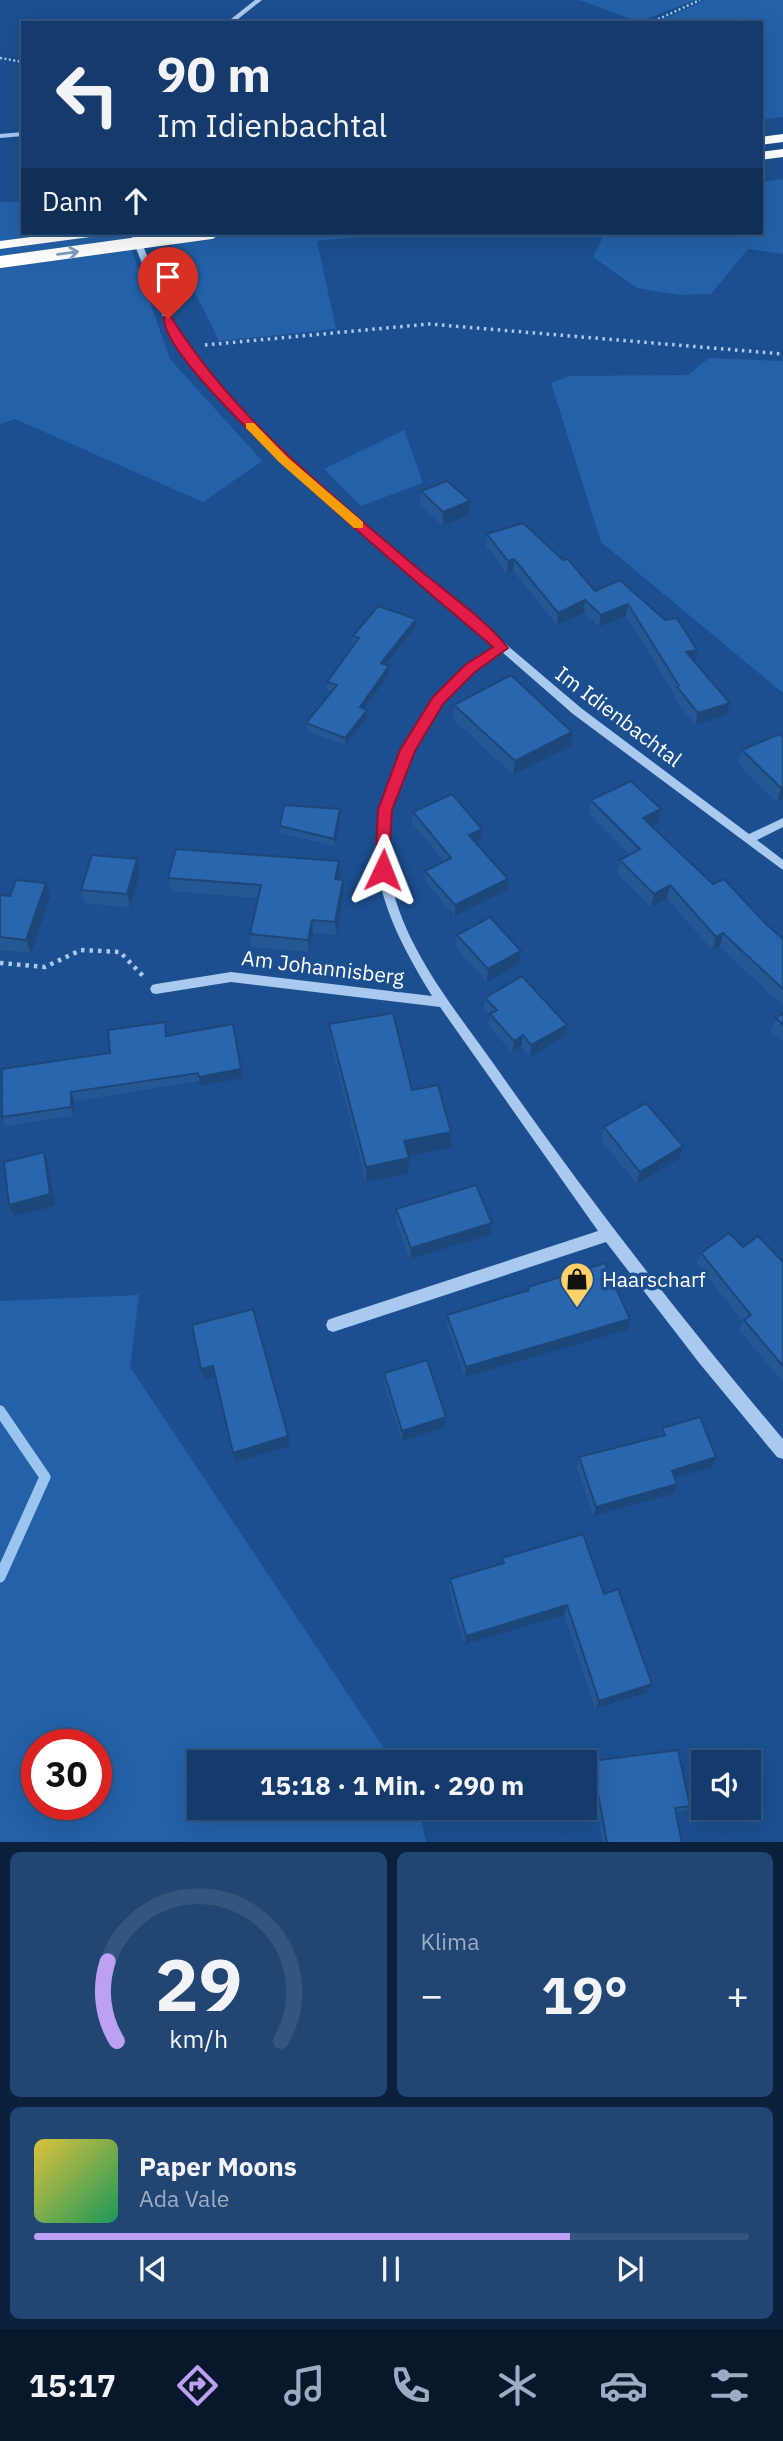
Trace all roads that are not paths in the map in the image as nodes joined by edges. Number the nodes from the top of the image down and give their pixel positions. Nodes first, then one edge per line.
1 (259, 0) edge
2 (232, 21) edge
3 (21, 134) edge
4 (0, 136) edge
5 (783, 138) edge
6 (763, 141) edge
7 (783, 153) edge
8 (763, 156) edge
9 (75, 235) edge
10 (135, 235) edge
11 (196, 235) edge
12 (0, 245) edge
13 (0, 262) edge
14 (183, 347) joint
15 (502, 648) junction
16 (783, 822) edge
17 (751, 839) junction
18 (783, 866) edge
19 (156, 989) road end
20 (443, 1002) junction
21 (606, 1235) junction
22 (333, 1325) dead end
23 (783, 1451) edge

1 - 2 street
3 - 4 street
5 - 6 highway
7 - 8 highway
9 - 12 highway
10 - 14 street
13 -> 11 highway, bridge
14 - 15 street, Im Idienbachtal
15 - 17 street, Im Idienbachtal
15 - 20 street, Am Johannisberg
16 - 17 street
17 - 18 street, Im Idienbachtal
19 - 20 street, Am Johannisberg
20 - 21 street, Am Johannisberg
21 - 22 street
21 - 23 street, Am Johannisberg

